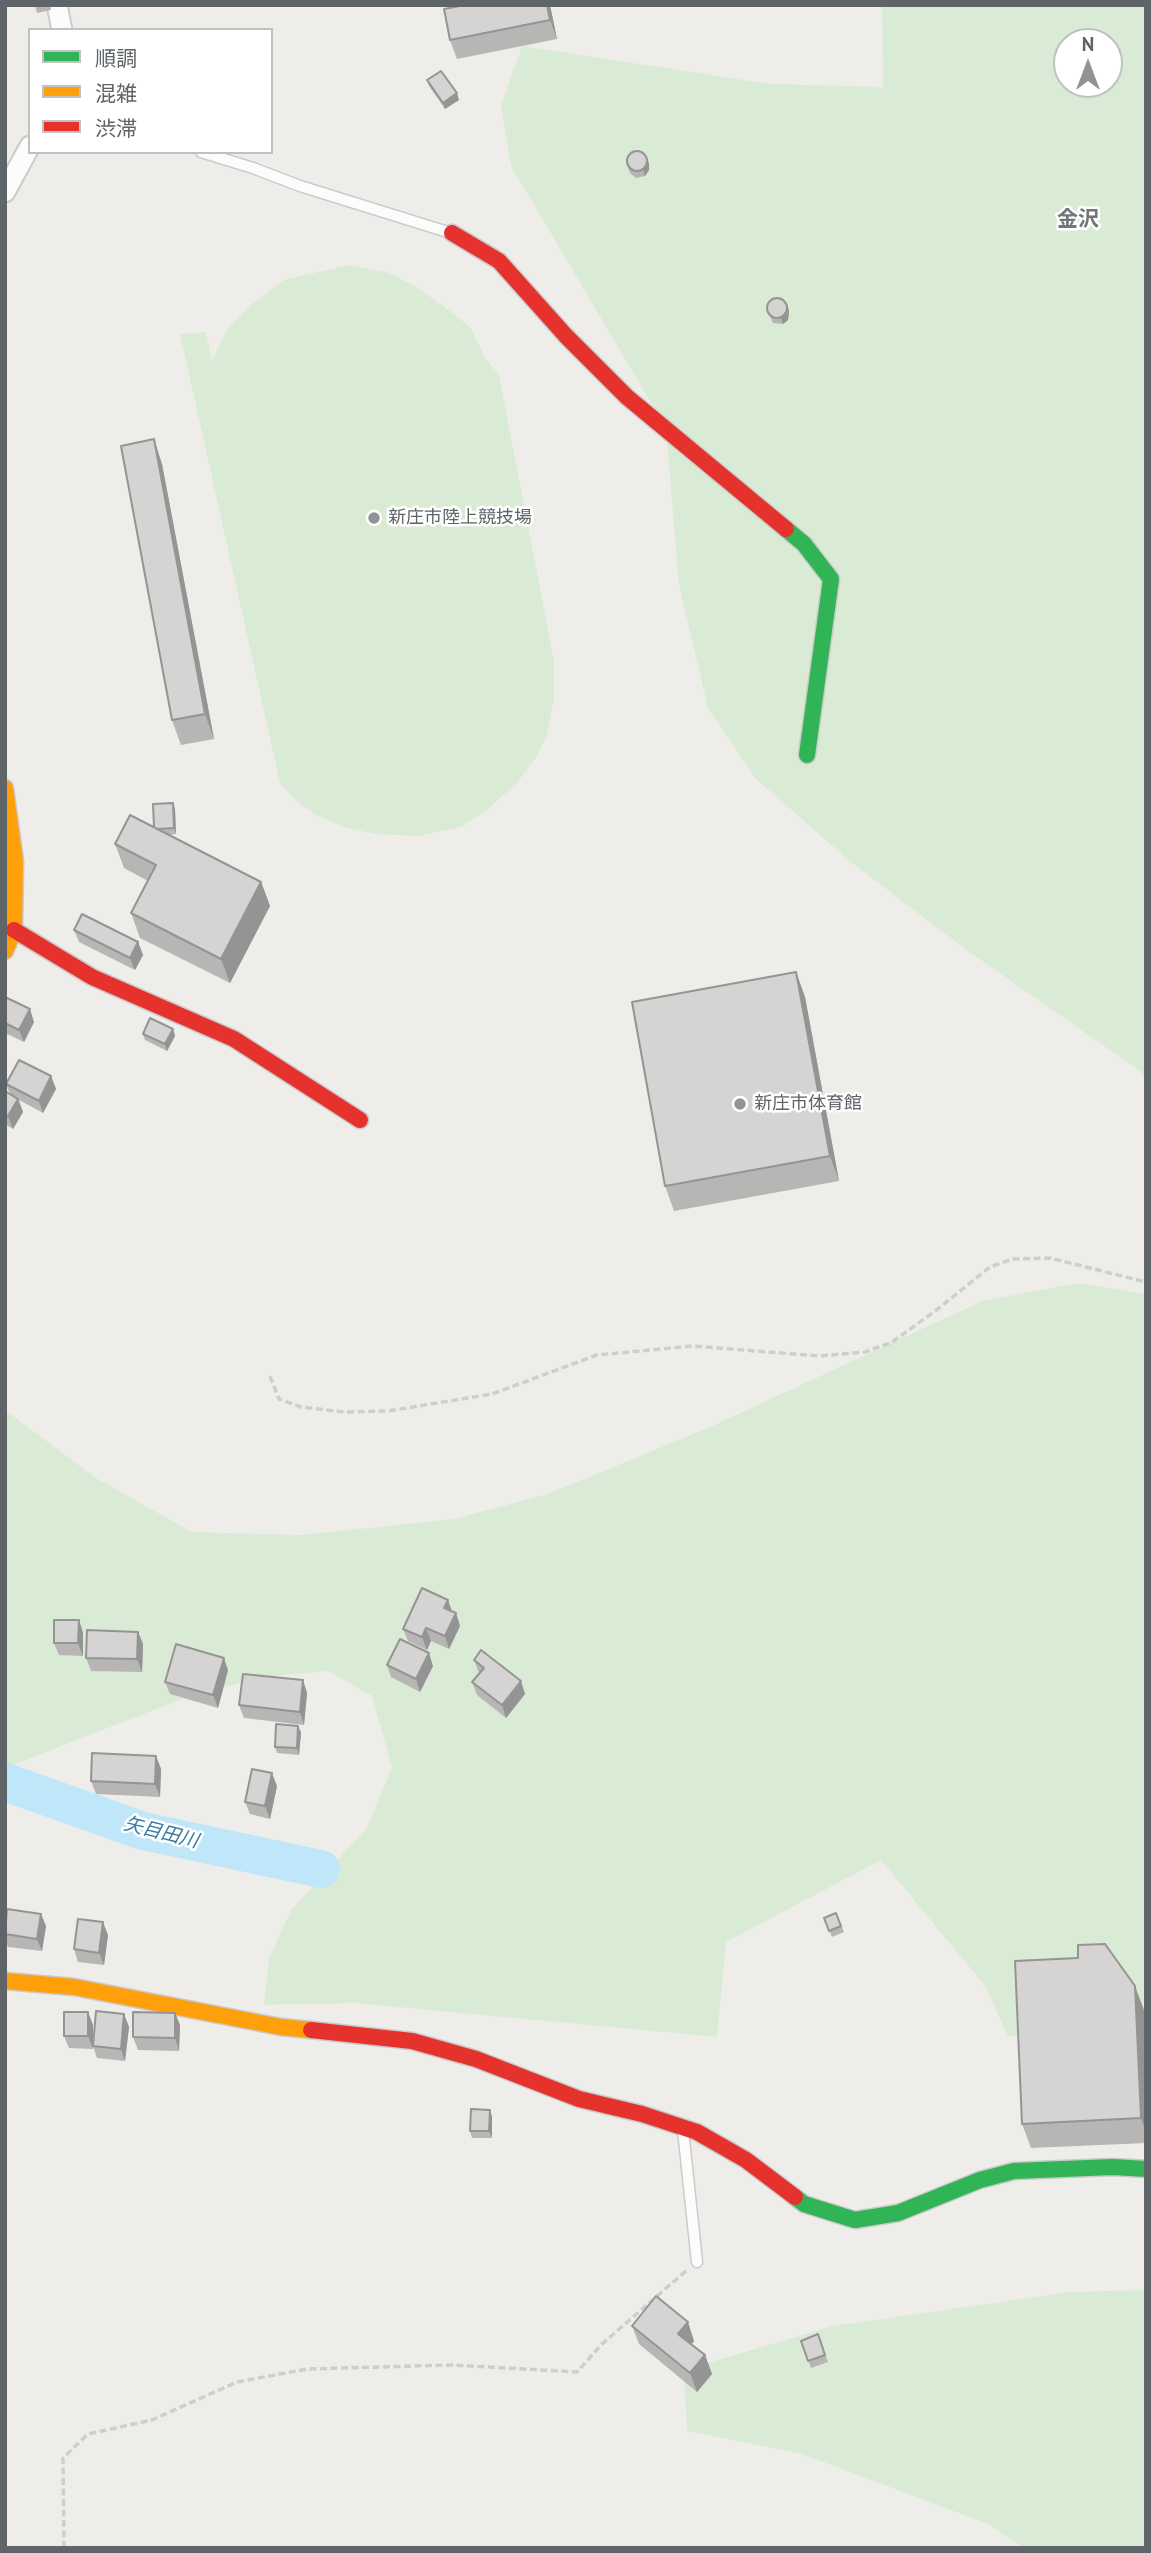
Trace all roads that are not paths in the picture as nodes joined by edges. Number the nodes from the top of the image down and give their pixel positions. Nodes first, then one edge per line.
1 (57, 5) edge
2 (62, 28) edge
3 (28, 150) edge
4 (207, 154) edge
5 (5, 192) edge
6 (452, 233) joint
7 (807, 755) dead end
8 (5, 788) edge
9 (14, 930) junction
10 (5, 951) edge
11 (360, 1120) dead end
12 (5, 1981) edge
13 (683, 2127) junction
14 (1146, 2169) edge
15 (697, 2262) road end

1 - 2 street
3 - 5 street
4 - 6 lane
6 - 7 street
8 - 9 street
9 - 10 street
9 - 11 street
12 - 13 street
13 - 14 street
13 - 15 lane

